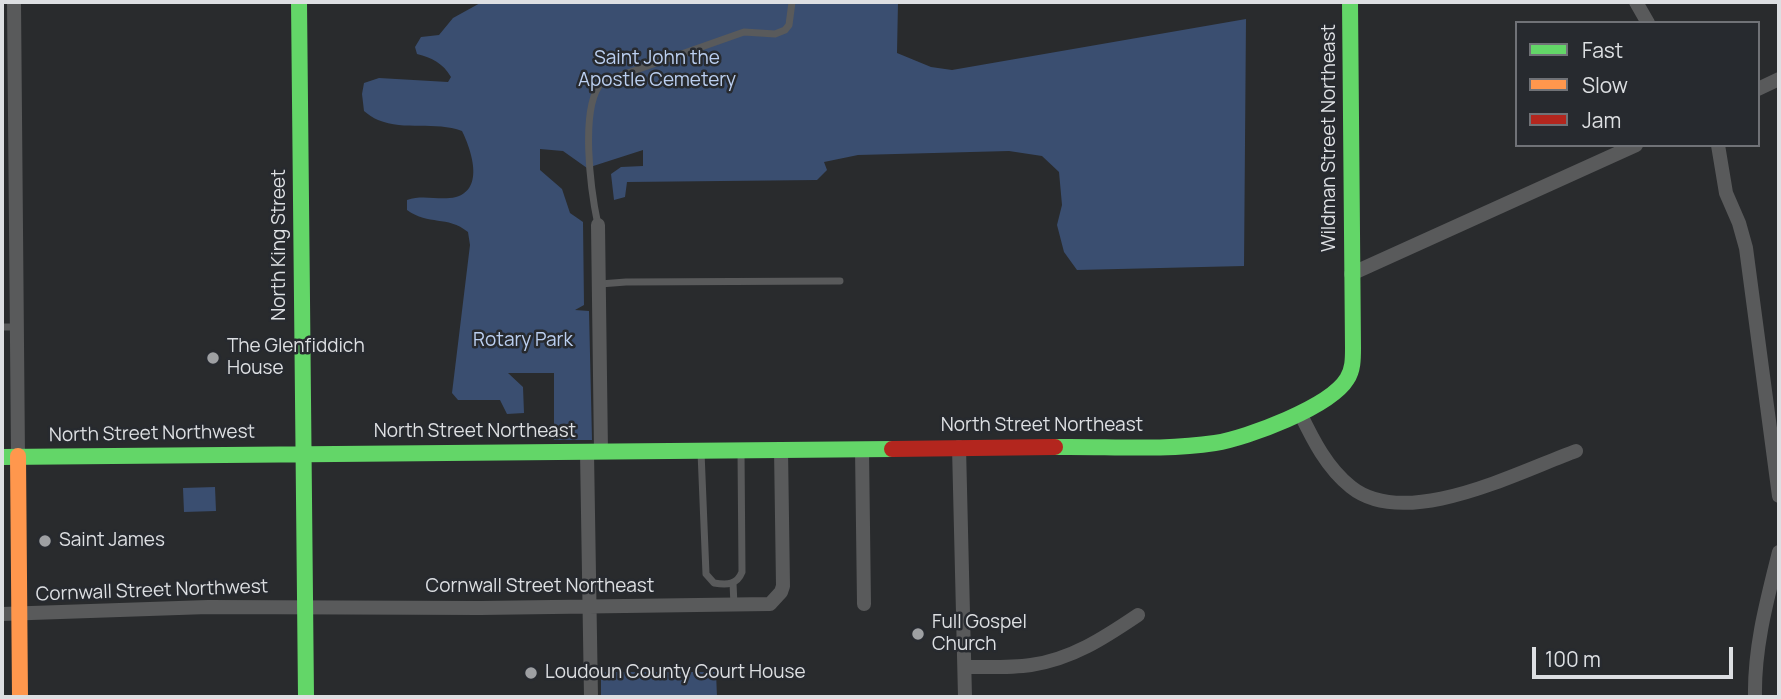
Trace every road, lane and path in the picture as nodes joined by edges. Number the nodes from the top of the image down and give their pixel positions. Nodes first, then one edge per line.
1 (14, 2) edge
2 (299, 2) edge
3 (792, 2) edge
4 (1350, 2) edge
5 (1636, 2) edge
6 (1647, 21) edge
7 (8, 58) edge
8 (1779, 79) edge
9 (1760, 88) edge
10 (8, 95) edge
11 (1632, 147) edge
12 (1718, 147) edge
13 (598, 225) joint
14 (1351, 274) junction
15 (841, 281) dead end
16 (600, 284) junction
17 (9, 327) edge
18 (1300, 413) junction
19 (959, 447) junction
20 (781, 449) junction
21 (862, 449) junction
22 (741, 450) junction
23 (701, 451) junction
24 (1576, 451) dead end
25 (594, 452) junction
26 (302, 453) junction
27 (10, 456) edge
28 (1779, 496) edge
29 (1779, 552) edge
30 (733, 583) junction
31 (864, 604) dead end
32 (734, 605) junction
33 (304, 606) junction
34 (590, 607) junction
35 (2, 614) edge
36 (20, 614) junction
37 (1138, 615) dead end
38 (965, 667) junction
39 (20, 697) edge
40 (306, 697) edge
41 (591, 697) edge
42 (965, 697) edge
43 (1755, 697) edge

1 - 7 street
2 - 26 street, North King Street
3 - 13 lane
4 - 14 street, Wildman Street Northeast
5 - 6 street
7 - 10 street
8 - 9 street
10 - 17 street
11 - 14 street
12 - 28 street
13 - 16 street
14 - 18 street, North Street Northeast
15 - 16 lane
16 - 25 street
17 - 27 street
18 - 19 street, North Street Northeast
18 - 24 street
19 - 21 street, North Street Northeast
19 - 38 street
20 - 21 street, North Street Northeast
20 - 22 street, North Street Northeast
20 - 32 street, Cornwall Street Northeast
21 - 31 street
22 - 23 street, North Street Northeast
22 - 30 lane
23 - 25 street, North Street Northeast
23 - 30 lane
25 - 26 street, North Street Northeast
25 - 34 street
26 - 27 street, North Street Northwest
26 - 33 street, North King Street
27 - 36 street
29 - 43 street
30 - 32 lane
32 - 34 street, Cornwall Street Northeast
33 - 34 street, Cornwall Street Northeast
33 - 36 street, Cornwall Street Northwest
33 - 40 street, North King Street
34 - 41 street
35 - 36 street, Cornwall Street Northwest
36 - 39 street
37 - 38 street
38 - 42 street

